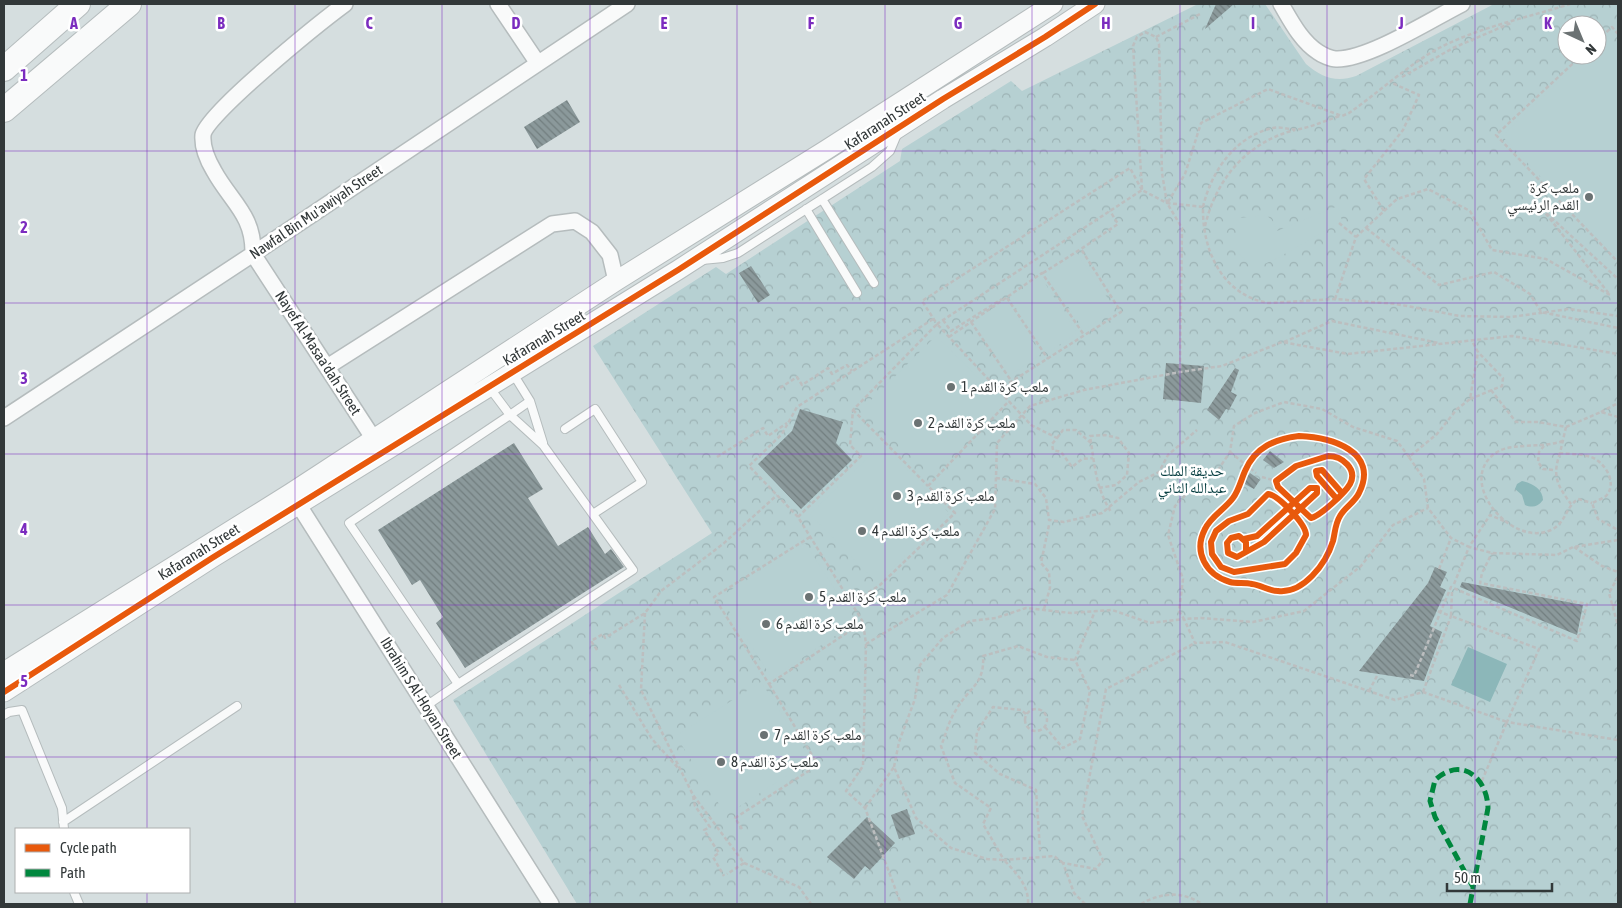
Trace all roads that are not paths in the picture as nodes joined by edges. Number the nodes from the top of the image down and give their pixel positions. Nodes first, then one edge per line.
1 (78, 4) edge
2 (129, 4) edge
3 (345, 4) edge
4 (498, 4) edge
5 (627, 4) edge
6 (1053, 4) edge
7 (1095, 4) edge
8 (1281, 4) edge
9 (1462, 4) edge
10 (537, 62) junction
11 (4, 68) edge
12 (4, 110) edge
13 (899, 127) junction
14 (822, 199) junction
15 (806, 209) junction
16 (253, 254) junction
17 (695, 260) junction
18 (616, 281) junction
19 (874, 283) dead end
20 (857, 293) dead end
21 (327, 367) junction
22 (512, 372) junction
23 (488, 386) junction
24 (530, 401) junction
25 (510, 415) junction
26 (4, 418) edge
27 (566, 429) dead end
28 (544, 445) junction
29 (378, 446) junction
30 (295, 499) junction
31 (593, 514) junction
32 (4, 672) edge
33 (458, 684) junction
34 (4, 692) edge
35 (237, 706) dead end
36 (426, 706) junction
37 (4, 715) edge
38 (64, 825) edge
39 (551, 904) edge

1 - 11 highway
2 - 12 highway
3 - 16 street
4 - 10 street
5 - 10 street, Nawfal Bin Mu'awiyah Street
6 - 18 street, Kafaranah Street
7 - 13 street, Kafaranah Street
8 - 9 street
10 - 16 street, Nawfal Bin Mu'awiyah Street
13 - 14 lane
13 - 17 street, Kafaranah Street
14 - 15 lane
14 - 19 lane
15 - 17 lane
15 - 20 lane
16 - 21 street, Nayef Al-Masaa'dah Street
16 - 26 street, Nawfal Bin Mu'awiyah Street
17 - 22 street, Kafaranah Street
18 - 21 street
18 - 29 street, Kafaranah Street
21 - 29 street, Nayef Al-Masaa'dah Street
22 - 23 street, Kafaranah Street
22 - 24 lane
23 - 25 lane
23 - 29 street, Kafaranah Street
24 - 25 lane
24 - 28 lane
25 - 28 lane
25 - 33 lane
27 - 31 lane
28 - 31 lane
29 - 30 street, Kafaranah Street
30 - 32 street, Kafaranah Street
30 - 34 street, Kafaranah Street
30 - 36 street, Ibrahim S Al-Hoyan Street
31 - 33 lane
33 - 36 lane
35 - 38 lane
36 - 39 street, Ibrahim S Al-Hoyan Street
37 - 38 lane

